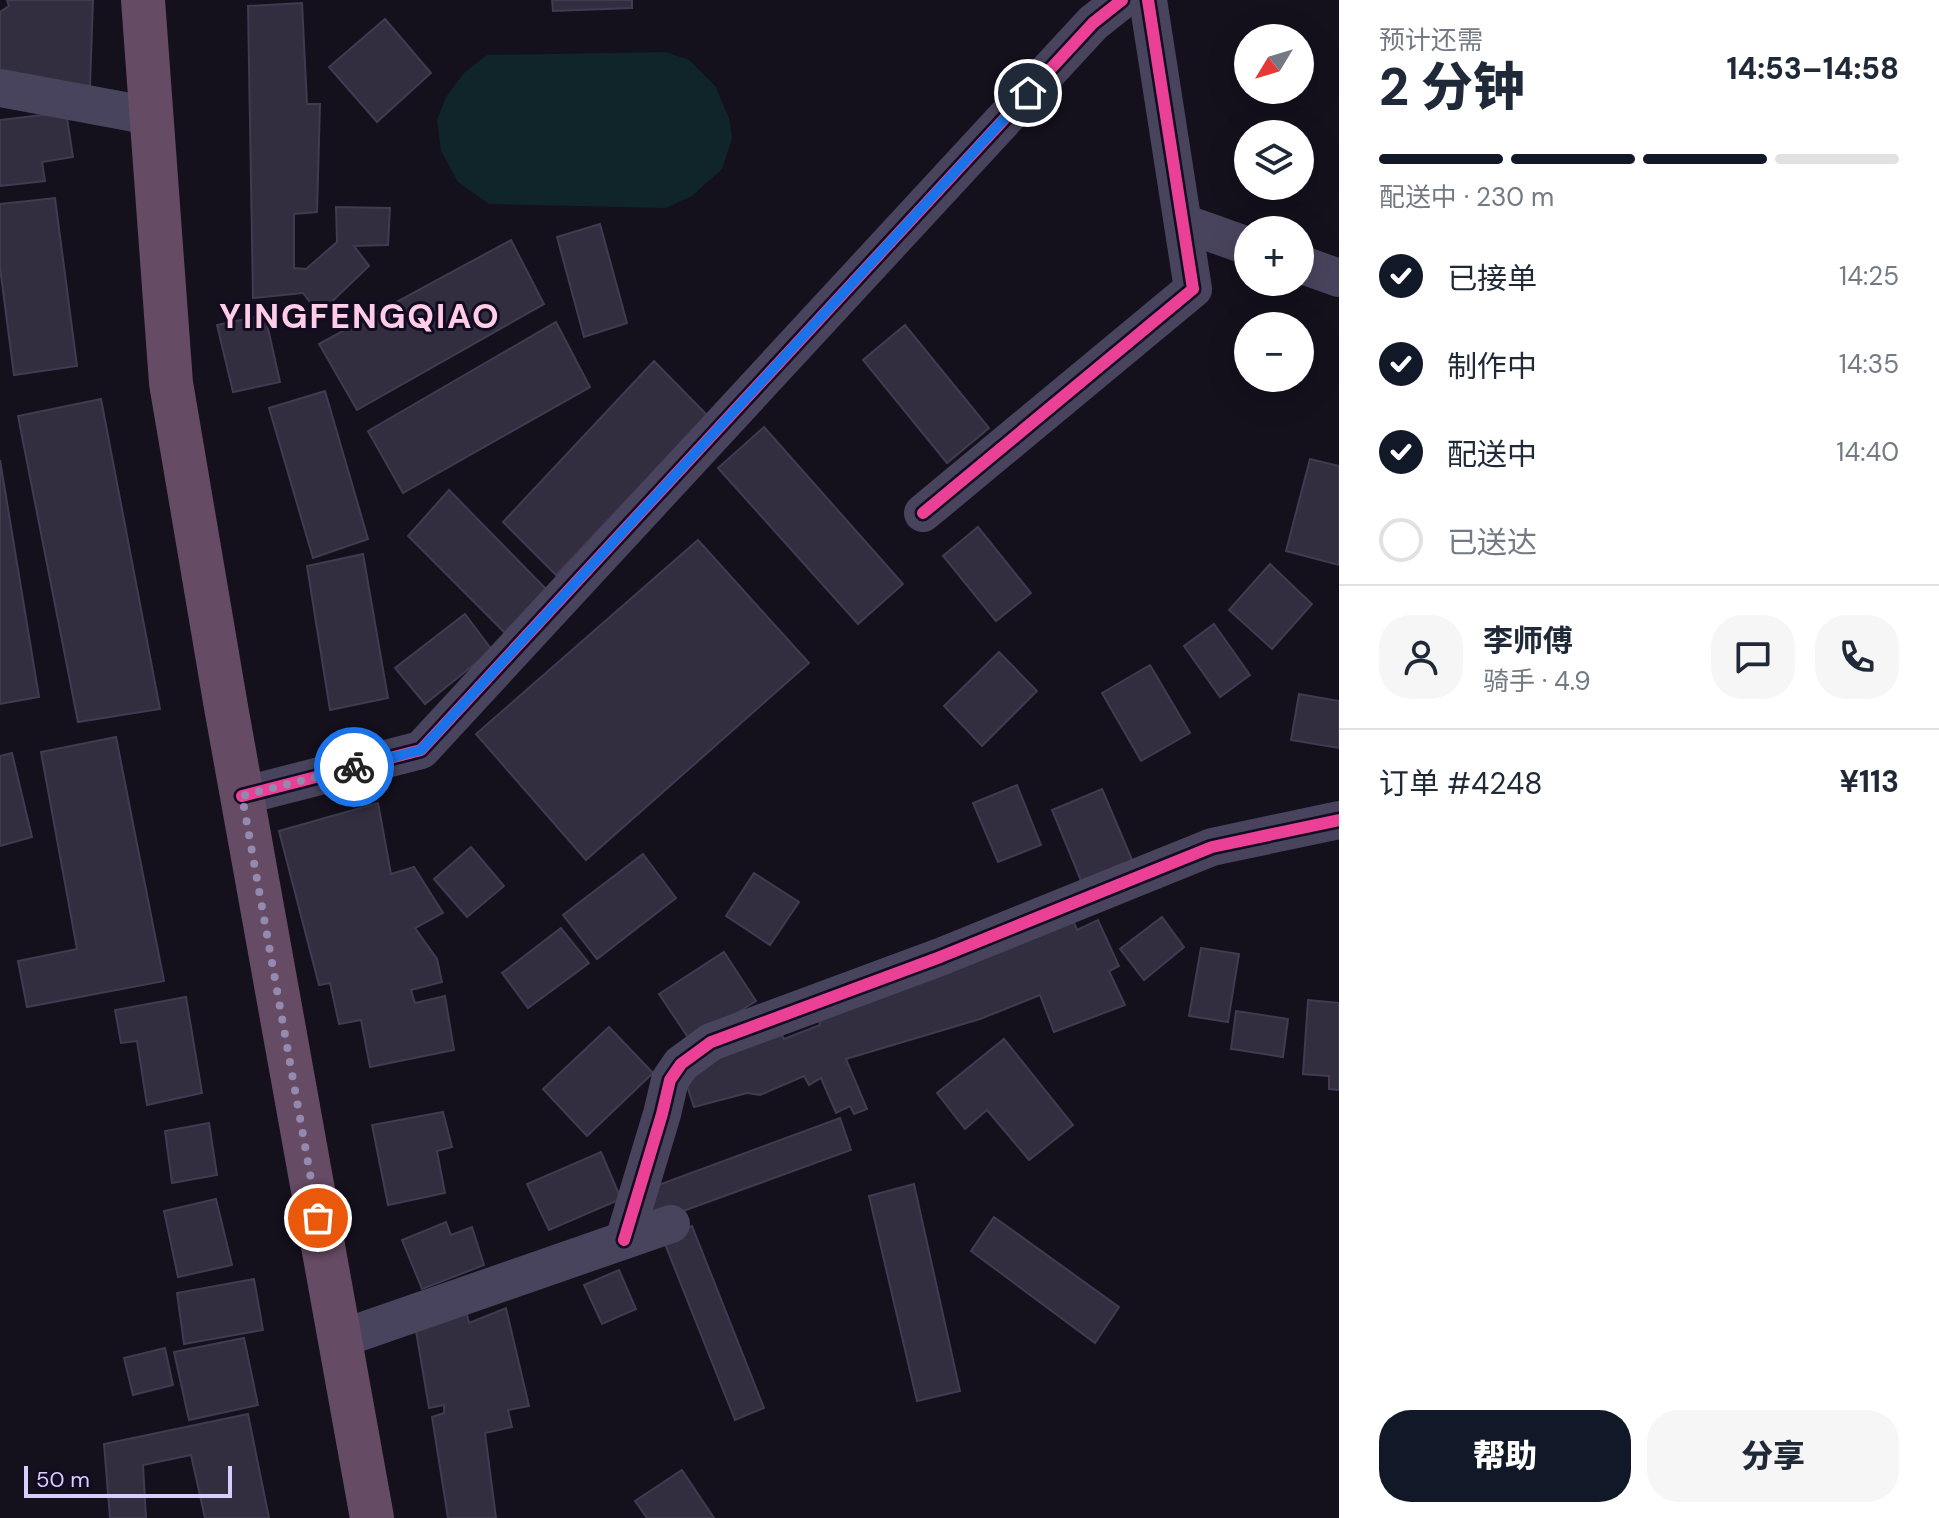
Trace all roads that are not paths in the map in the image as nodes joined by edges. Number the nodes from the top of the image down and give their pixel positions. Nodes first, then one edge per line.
1 (143, 0) edge
2 (1122, 0) edge
3 (1148, 0) edge
4 (0, 88) edge
5 (151, 116) junction
6 (1183, 223) junction
7 (1234, 241) edge
8 (1314, 269) edge
9 (1339, 278) edge
10 (923, 513) dead end
11 (242, 796) junction
12 (1339, 820) edge
13 (671, 1224) dead end
14 (624, 1240) junction
15 (340, 1339) junction
16 (372, 1518) edge

1 - 5 highway
2 - 11 street
3 - 6 street
4 - 5 street
5 - 11 highway
6 - 7 street
6 - 10 street
8 - 9 street
11 - 15 highway
12 - 14 street
13 - 14 street
14 - 15 street
15 - 16 highway

